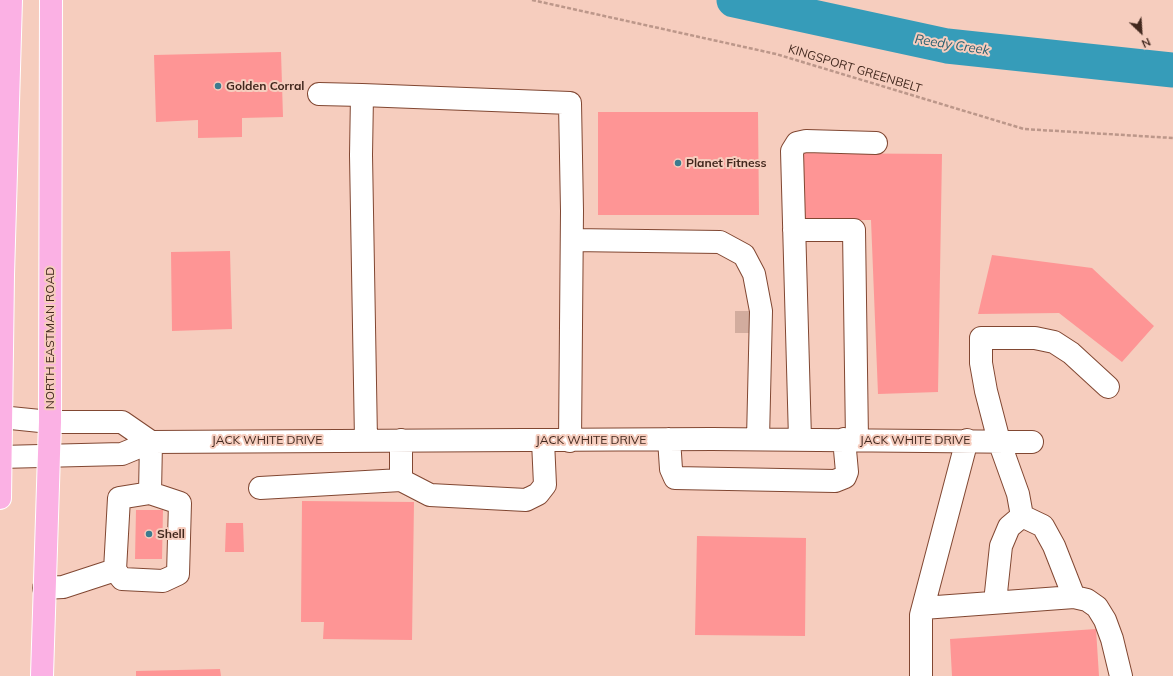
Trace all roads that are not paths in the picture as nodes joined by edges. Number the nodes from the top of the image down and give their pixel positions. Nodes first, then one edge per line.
1 (10, 0) edge
2 (51, 0) edge
3 (319, 94) dead end
4 (362, 95) junction
5 (876, 143) dead end
6 (794, 230) junction
7 (572, 240) junction
8 (757, 290) junction
9 (746, 311) tunnel mouth
10 (746, 333) tunnel mouth
11 (760, 359) junction
12 (1108, 387) dead end
13 (1, 417) edge
14 (50, 422) junction
15 (669, 439) junction
16 (758, 439) junction
17 (800, 439) junction
18 (366, 440) junction
19 (401, 440) junction
20 (850, 440) junction
21 (966, 440) junction
22 (543, 441) junction
23 (570, 441) junction
24 (999, 441) junction
25 (151, 442) junction
26 (1032, 442) dead end
27 (47, 456) junction
28 (0, 457) edge
29 (400, 480) junction
30 (260, 488) dead end
31 (150, 493) junction
32 (0, 498) edge
33 (1022, 516) junction
34 (115, 570) junction
35 (44, 588) junction
36 (1074, 597) junction
37 (995, 602) junction
38 (923, 608) junction
39 (42, 676) edge
40 (921, 676) edge
41 (1121, 676) edge

1 - 13 main road
2 - 14 main road, NORTH EASTMAN ROAD
3 - 4 street
4 - 7 street
4 - 18 street
5 - 6 street
6 - 17 street
6 - 20 street
7 - 8 street
7 - 23 street
8 - 9 street
8 - 11 street
10 - 11 street
11 - 16 street
12 - 24 street
13 - 14 street
13 - 28 main road
14 - 25 street
14 - 27 main road, NORTH EASTMAN ROAD
15 - 16 street, JACK WHITE DRIVE
15 - 20 street
15 - 23 street, JACK WHITE DRIVE
16 - 17 street, JACK WHITE DRIVE
17 - 20 street, JACK WHITE DRIVE
18 - 19 street, JACK WHITE DRIVE
18 - 25 street, JACK WHITE DRIVE
19 - 22 street, JACK WHITE DRIVE
19 - 29 street
20 - 21 street, JACK WHITE DRIVE
21 - 24 street, JACK WHITE DRIVE
21 - 38 street
22 - 23 street, JACK WHITE DRIVE
22 - 29 street
24 - 26 street, JACK WHITE DRIVE
24 - 33 street
25 - 27 street, JACK WHITE DRIVE
25 - 31 street
27 - 28 street, JACK WHITE DRIVE
27 - 35 main road, NORTH EASTMAN ROAD
28 - 32 main road
29 - 30 street
31 - 34 street
31 - 34 street
33 - 36 street
33 - 37 street
34 - 35 street
35 - 39 main road, NORTH EASTMAN ROAD
36 - 37 street
36 - 41 street
37 - 38 street
38 - 40 street

